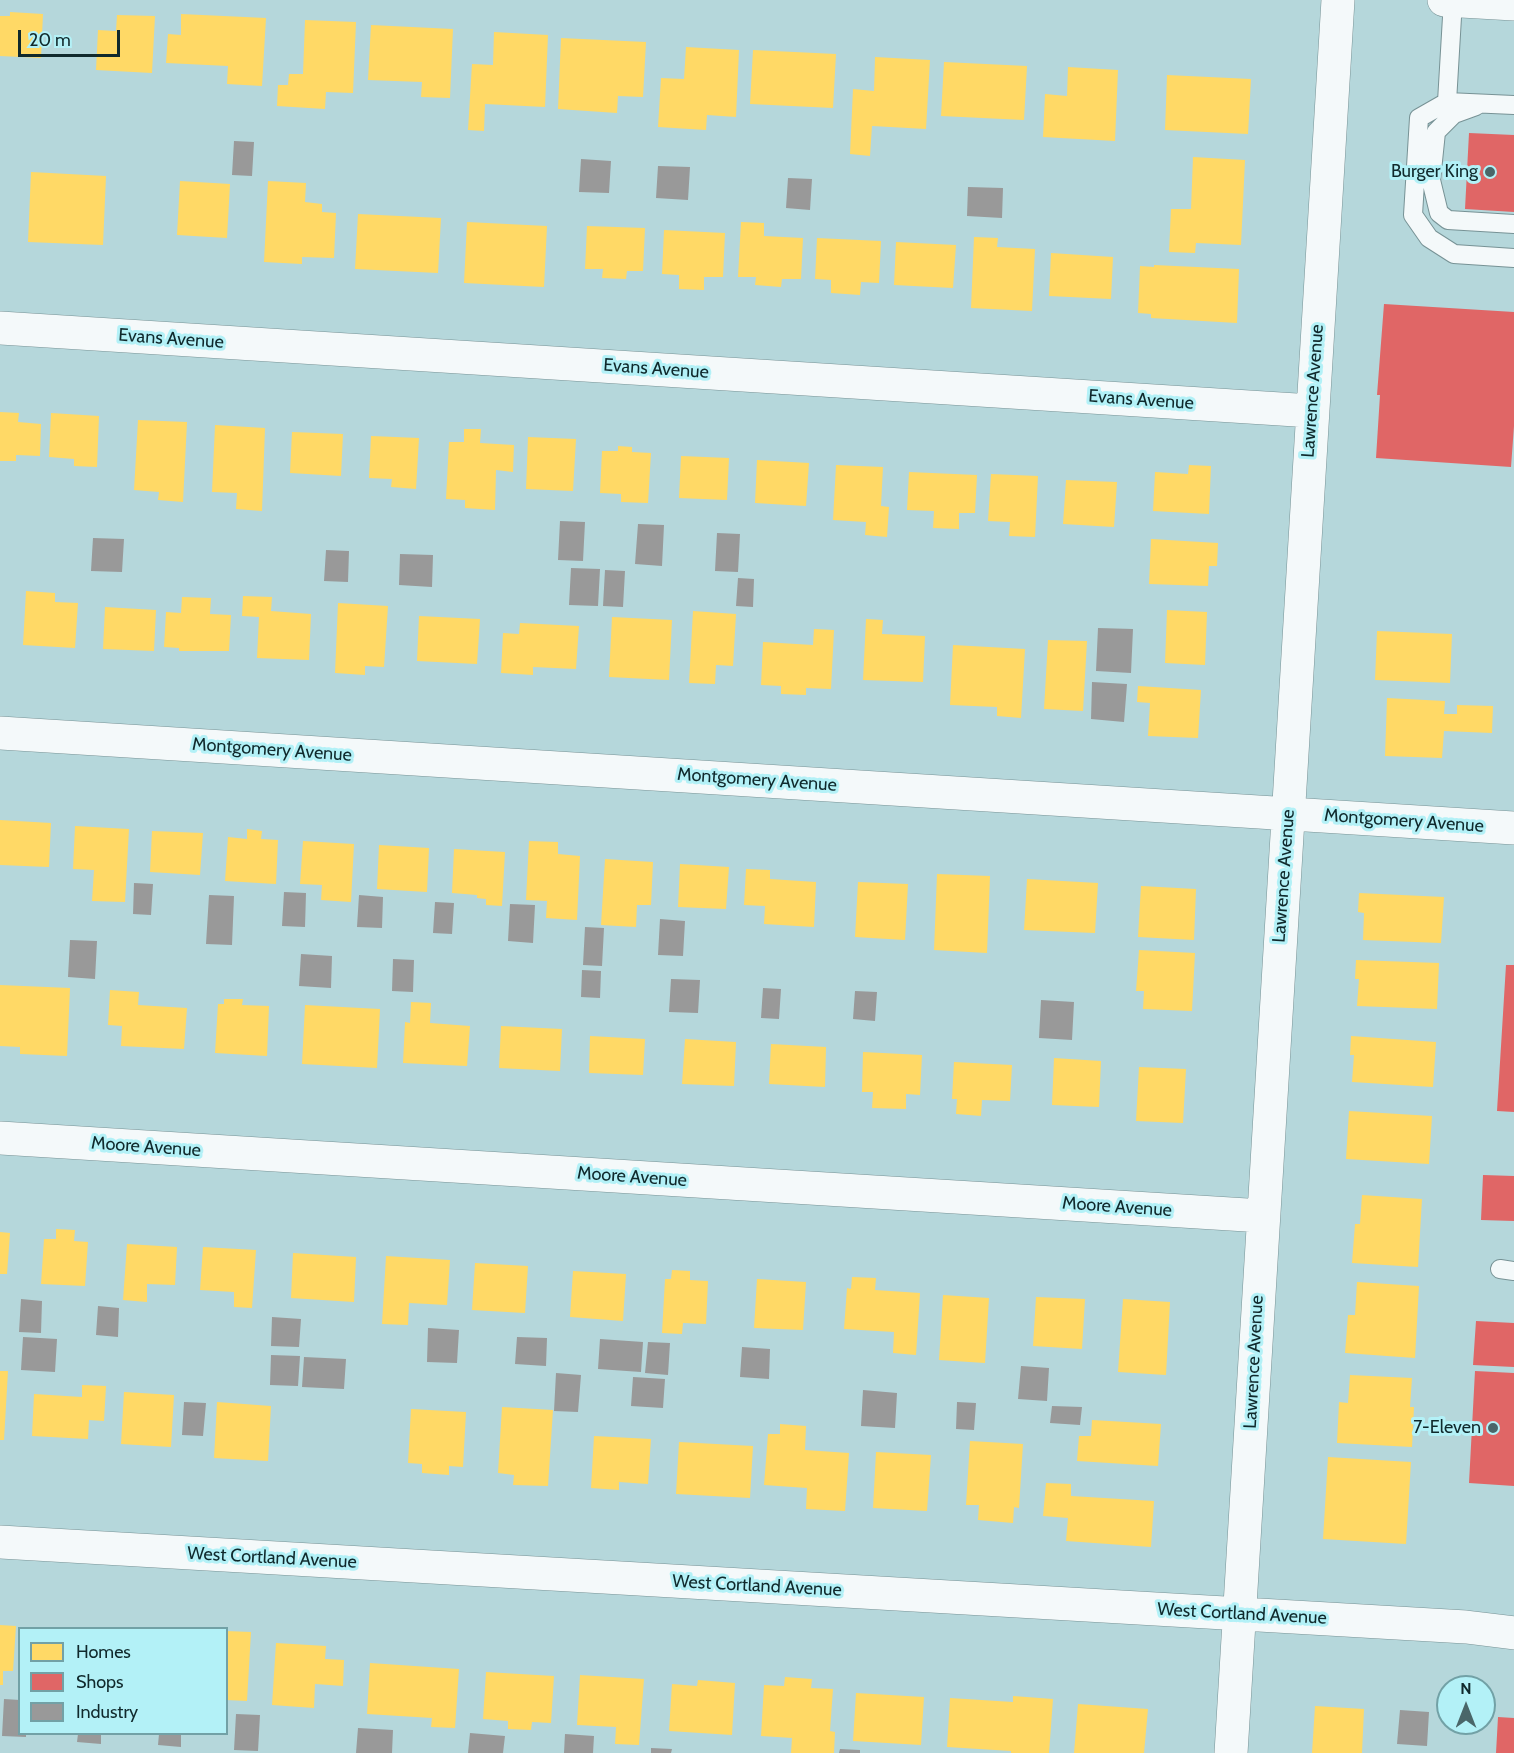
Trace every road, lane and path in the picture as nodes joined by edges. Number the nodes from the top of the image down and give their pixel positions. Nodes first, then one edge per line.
1 (1338, 0) edge
2 (1444, 0) edge
3 (1454, 0) edge
4 (1514, 4) edge
5 (1447, 102) junction
6 (1484, 104) junction
7 (1514, 105) edge
8 (1514, 224) edge
9 (1514, 258) edge
10 (0, 328) edge
11 (1312, 411) junction
12 (0, 733) edge
13 (1288, 814) junction
14 (1514, 828) edge
15 (0, 1138) edge
16 (1263, 1216) junction
17 (0, 1542) edge
18 (1239, 1614) junction
19 (1514, 1633) edge
20 (1231, 1753) edge

1 - 11 street, Lawrence Avenue
2 - 3 street
3 - 4 street
3 - 5 lane
5 - 6 lane
5 - 9 lane
6 - 7 lane
6 - 8 lane
10 - 11 street, Evans Avenue
11 - 13 street, Lawrence Avenue
12 - 13 street, Montgomery Avenue
13 - 14 street, Montgomery Avenue
13 - 16 street, Lawrence Avenue
15 - 16 street, Moore Avenue
16 - 18 street, Lawrence Avenue
17 - 18 street, West Cortland Avenue
18 - 19 street, West Cortland Avenue
18 - 20 street, Lawrence Avenue

